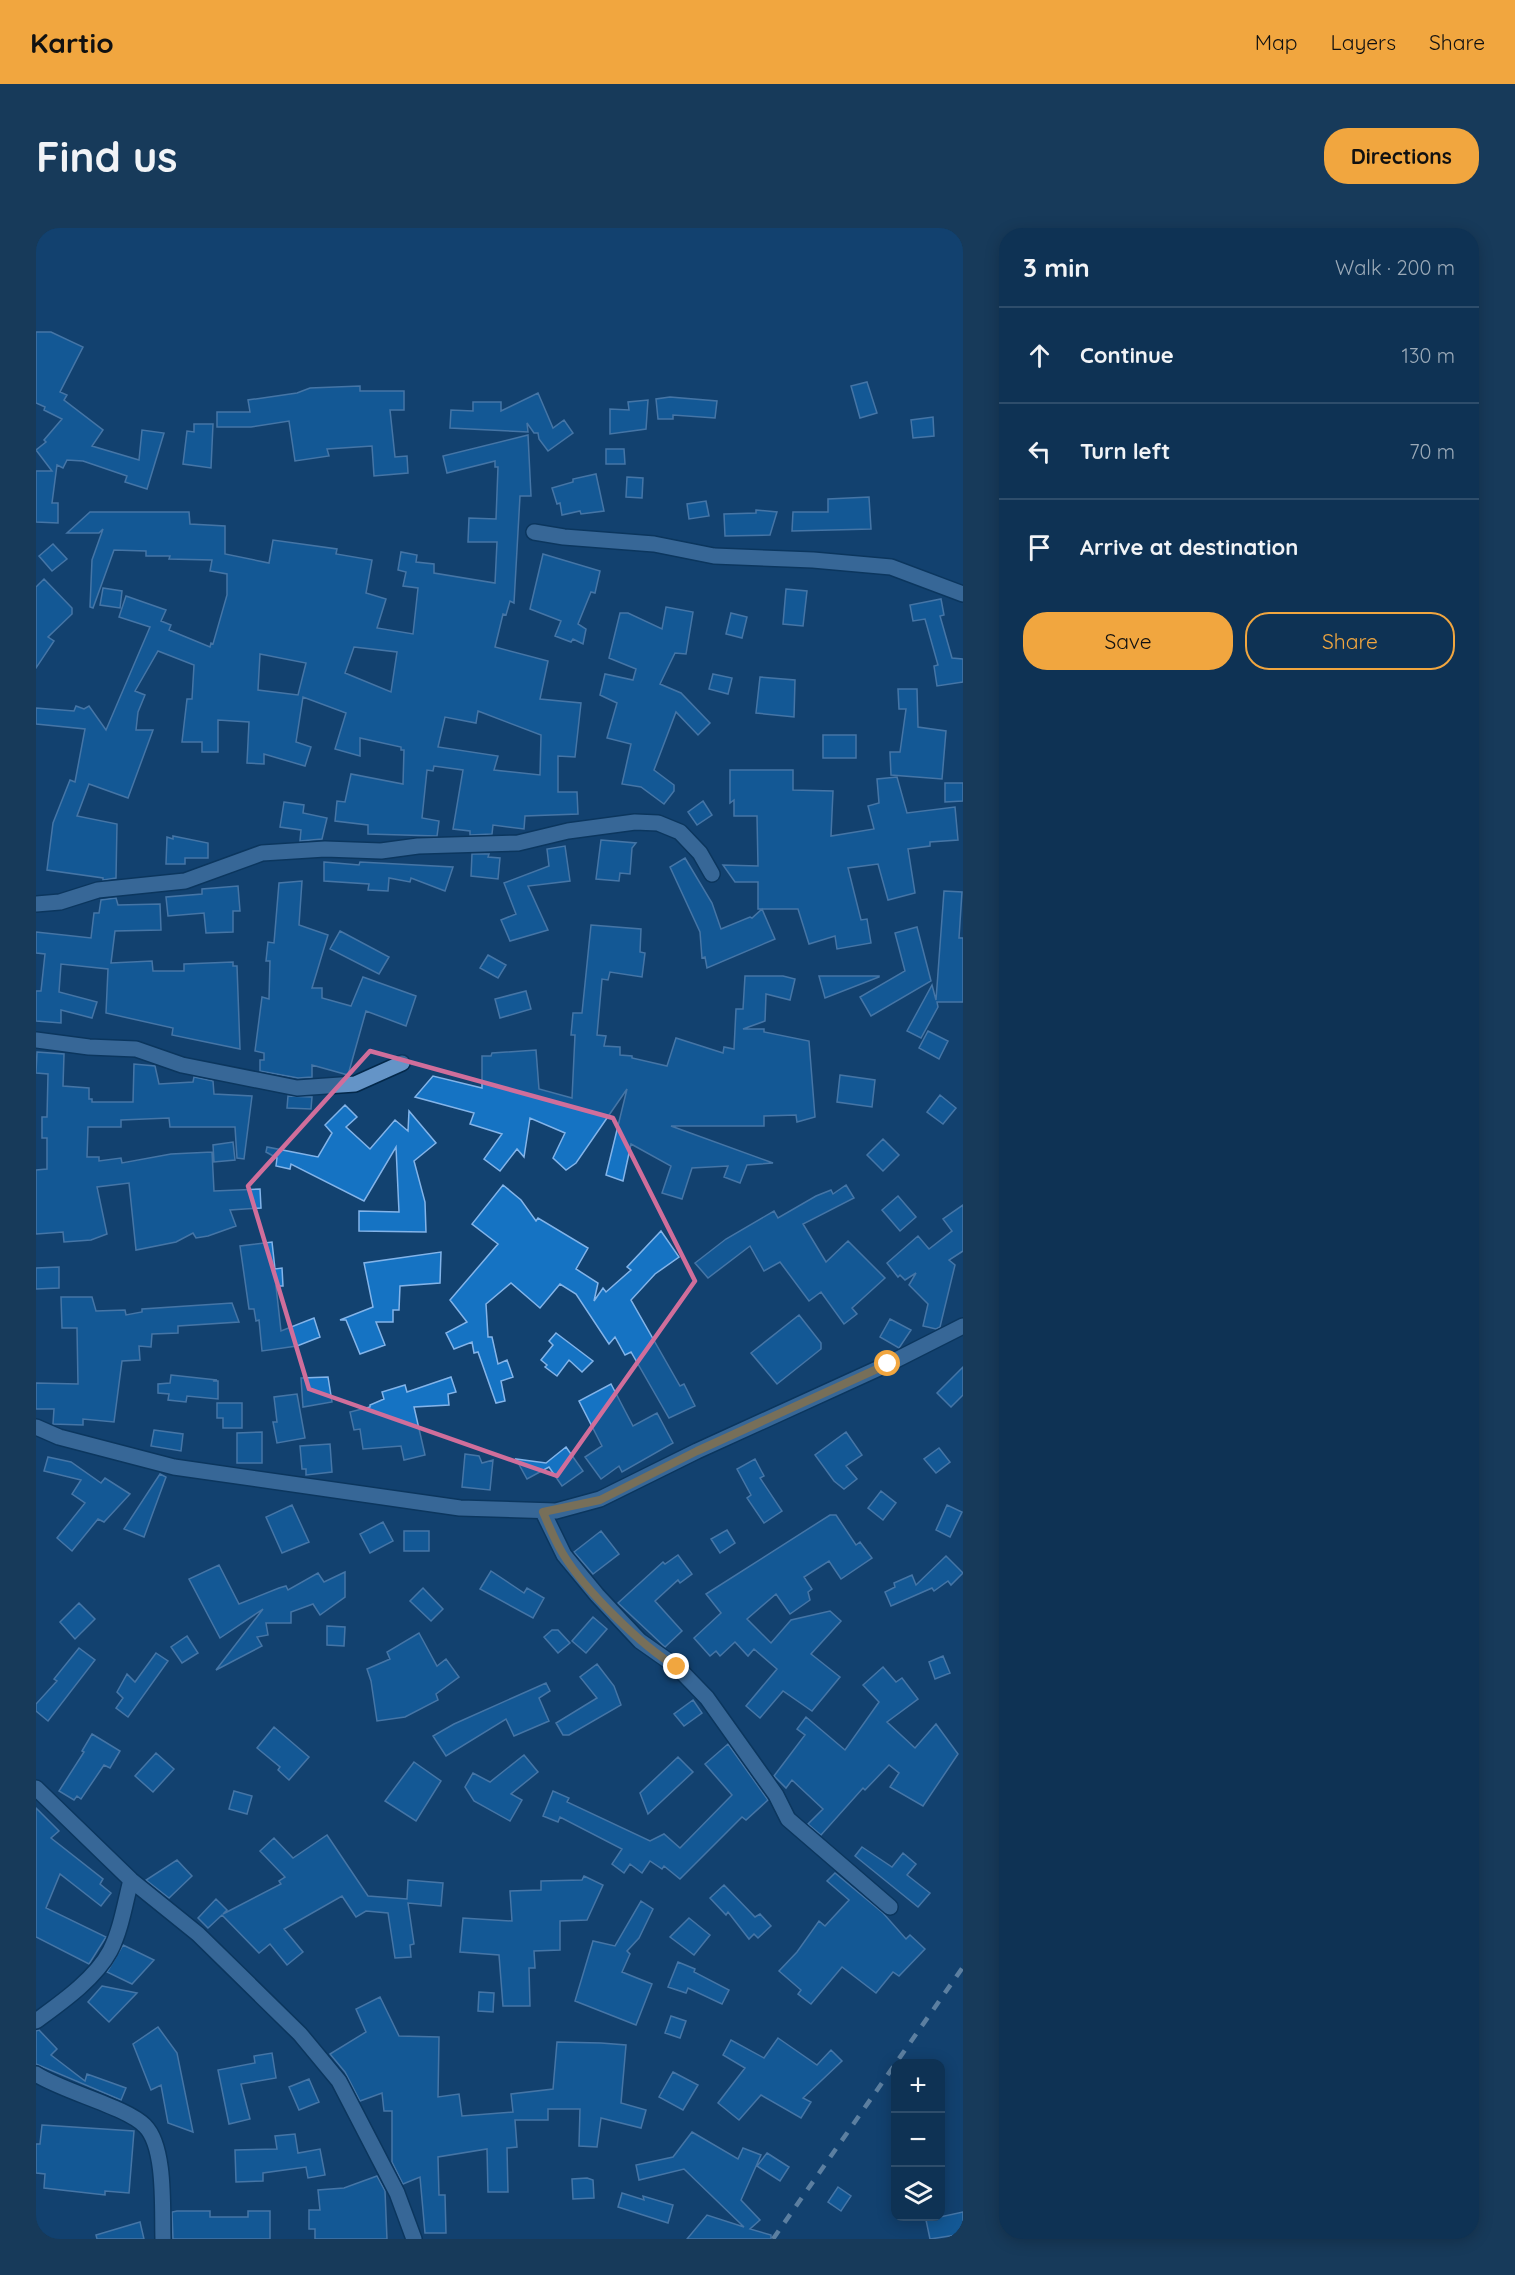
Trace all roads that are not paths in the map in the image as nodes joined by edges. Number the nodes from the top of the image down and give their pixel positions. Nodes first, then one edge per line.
1 (534, 532) dead end
2 (963, 594) edge
3 (712, 874) dead end
4 (36, 904) edge
5 (36, 1040) edge
6 (402, 1063) dead end
7 (963, 1326) edge
8 (36, 1427) edge
9 (543, 1512) junction
10 (36, 1788) edge
11 (131, 1880) junction
12 (890, 1907) dead end
13 (36, 2021) edge
14 (36, 2074) edge
15 (163, 2239) edge
16 (414, 2239) edge

1 - 2 street
3 - 4 street
5 - 6 street
7 - 9 street
8 - 9 street
9 - 12 street
10 - 11 street
11 - 13 street
11 - 16 street
14 - 15 street

